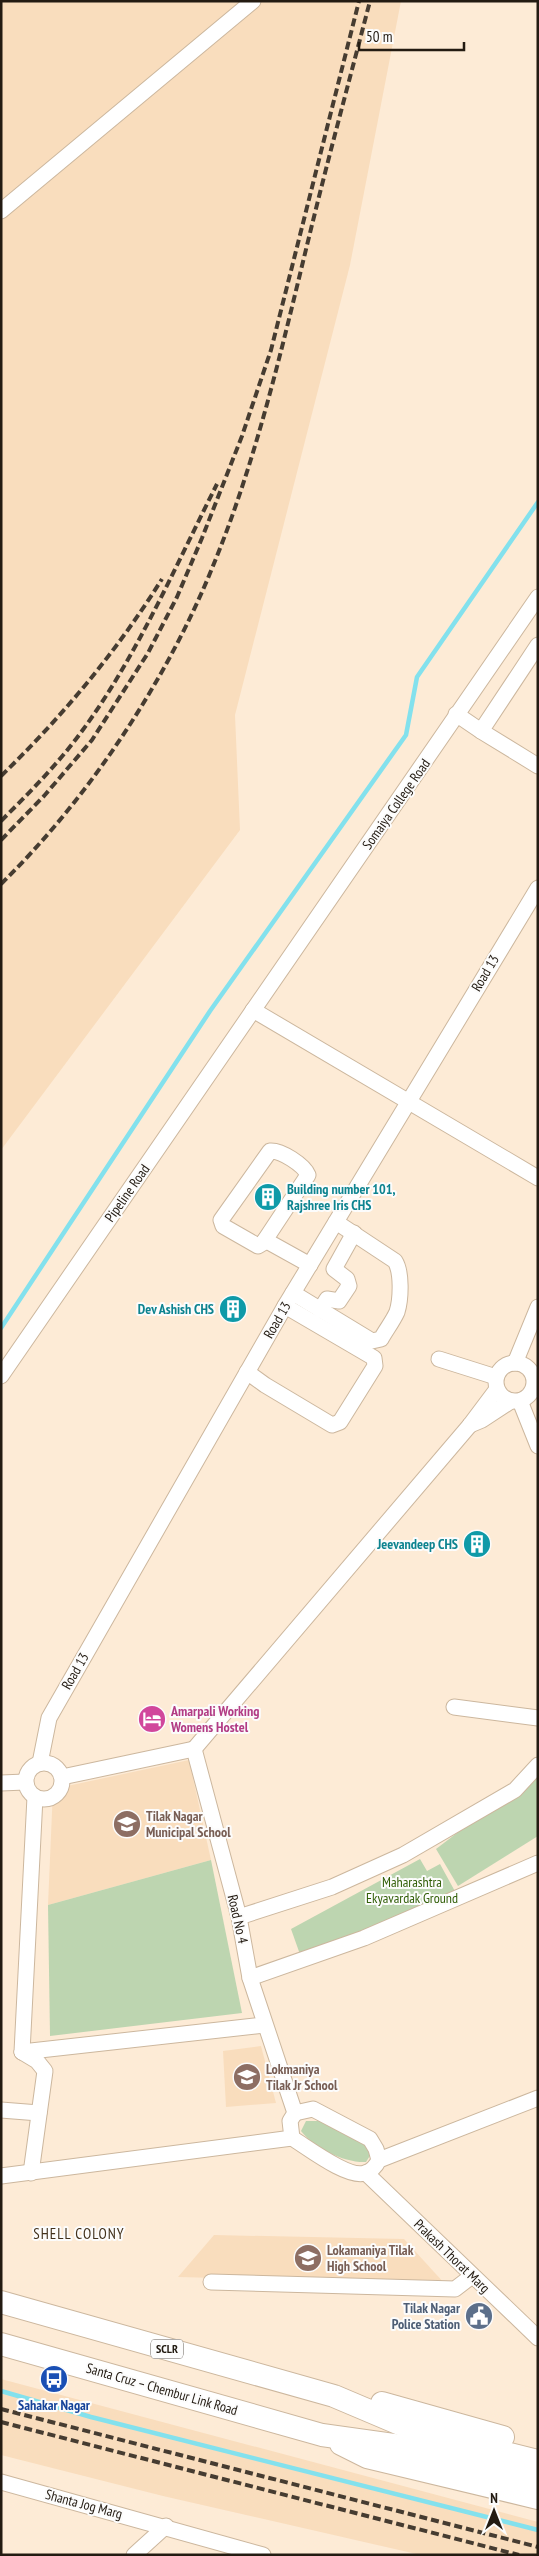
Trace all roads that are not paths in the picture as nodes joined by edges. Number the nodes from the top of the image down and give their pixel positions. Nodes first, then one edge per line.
1 (253, 1) edge
2 (1, 211) edge
3 (538, 597) edge
4 (538, 645) edge
5 (502, 649) junction
6 (524, 666) junction
7 (456, 714) junction
8 (481, 731) junction
9 (538, 766) edge
10 (538, 888) edge
11 (253, 1010) junction
12 (409, 1102) junction
13 (538, 1178) edge
14 (336, 1222) junction
15 (354, 1234) junction
16 (265, 1240) junction
17 (310, 1265) junction
18 (293, 1293) junction
19 (285, 1306) junction
20 (538, 1307) edge
21 (320, 1310) junction
22 (438, 1359) dead end
23 (515, 1363) junction
24 (247, 1372) junction
25 (1, 1376) edge
26 (497, 1383) junction
27 (515, 1400) junction
28 (470, 1425) junction
29 (538, 1446) edge
30 (454, 1707) dead end
31 (538, 1718) edge
32 (194, 1749) junction
33 (40, 1763) junction
34 (538, 1766) edge
35 (62, 1777) junction
36 (25, 1782) junction
37 (1, 1783) edge
38 (34, 1797) junction
39 (538, 1863) edge
40 (239, 1917) junction
41 (250, 1978) junction
42 (264, 2025) junction
43 (22, 2052) junction
44 (538, 2098) edge
45 (1, 2110) edge
46 (294, 2113) junction
47 (1, 2116) edge
48 (39, 2116) junction
49 (292, 2138) junction
50 (379, 2160) junction
51 (31, 2172) junction
52 (366, 2174) junction
53 (1, 2176) edge
54 (472, 2276) junction
55 (211, 2282) dead end
56 (1, 2302) edge
57 (538, 2338) edge
58 (1, 2344) edge
59 (334, 2396) junction
60 (322, 2434) junction
61 (538, 2444) edge
62 (538, 2461) edge
63 (538, 2478) edge
64 (1, 2482) edge
65 (538, 2498) edge
66 (166, 2526) junction
67 (253, 2554) edge
68 (134, 2555) edge

1 - 2 street
3 - 5 street, Somaiya College Road
4 - 6 street
5 - 6 street
5 - 7 street, Somaiya College Road
6 - 8 street
7 - 8 street
7 - 11 street, Somaiya College Road
8 - 9 street
10 - 12 street, Road 13
11 - 12 street
11 - 25 street, Pipeline Road
12 - 13 street
12 - 14 street, Road 13
14 - 15 street
14 - 17 street, Road 13
15 - 21 street
15 - 21 street
16 - 16 street
16 - 17 street
17 - 18 street, Road 13
18 - 19 street, Road 13
18 - 21 street
19 - 24 street, Road 13
19 - 24 street
20 - 23 street
22 - 26 street
23 - 26 street
23 - 27 street
24 - 33 street, Road 13
26 - 27 street
26 - 28 street
27 - 28 street
27 - 29 street
28 - 32 street
30 - 31 street
32 - 35 street
32 - 40 street, Road No 4
33 - 35 street
33 - 36 street
34 - 40 street
35 - 38 street
36 - 37 street
36 - 38 street
38 - 43 street
39 - 41 street
40 - 41 street, Road No 4
41 - 42 street, Road No 4
42 - 43 street
42 - 46 street, Road No 4
43 - 48 street
44 - 50 street
45 - 48 street
46 - 49 street, Road No 4
46 - 50 street
47 - 48 street
48 - 51 street
49 - 51 street
49 - 52 street
50 - 52 street
51 - 53 street
52 - 54 street, Prakash Thorat Marg
54 - 55 street
54 - 57 street, Prakash Thorat Marg
56 - 59 highway, SCLR
58 - 60 highway, Santa Cruz – Chembur Link Road
59 - 61 highway
59 - 62 highway, SCLR
60 - 63 highway
60 - 65 highway
64 - 66 street, Shanta Jog Marg
66 - 67 street, Shanta Jog Marg
66 - 68 street

